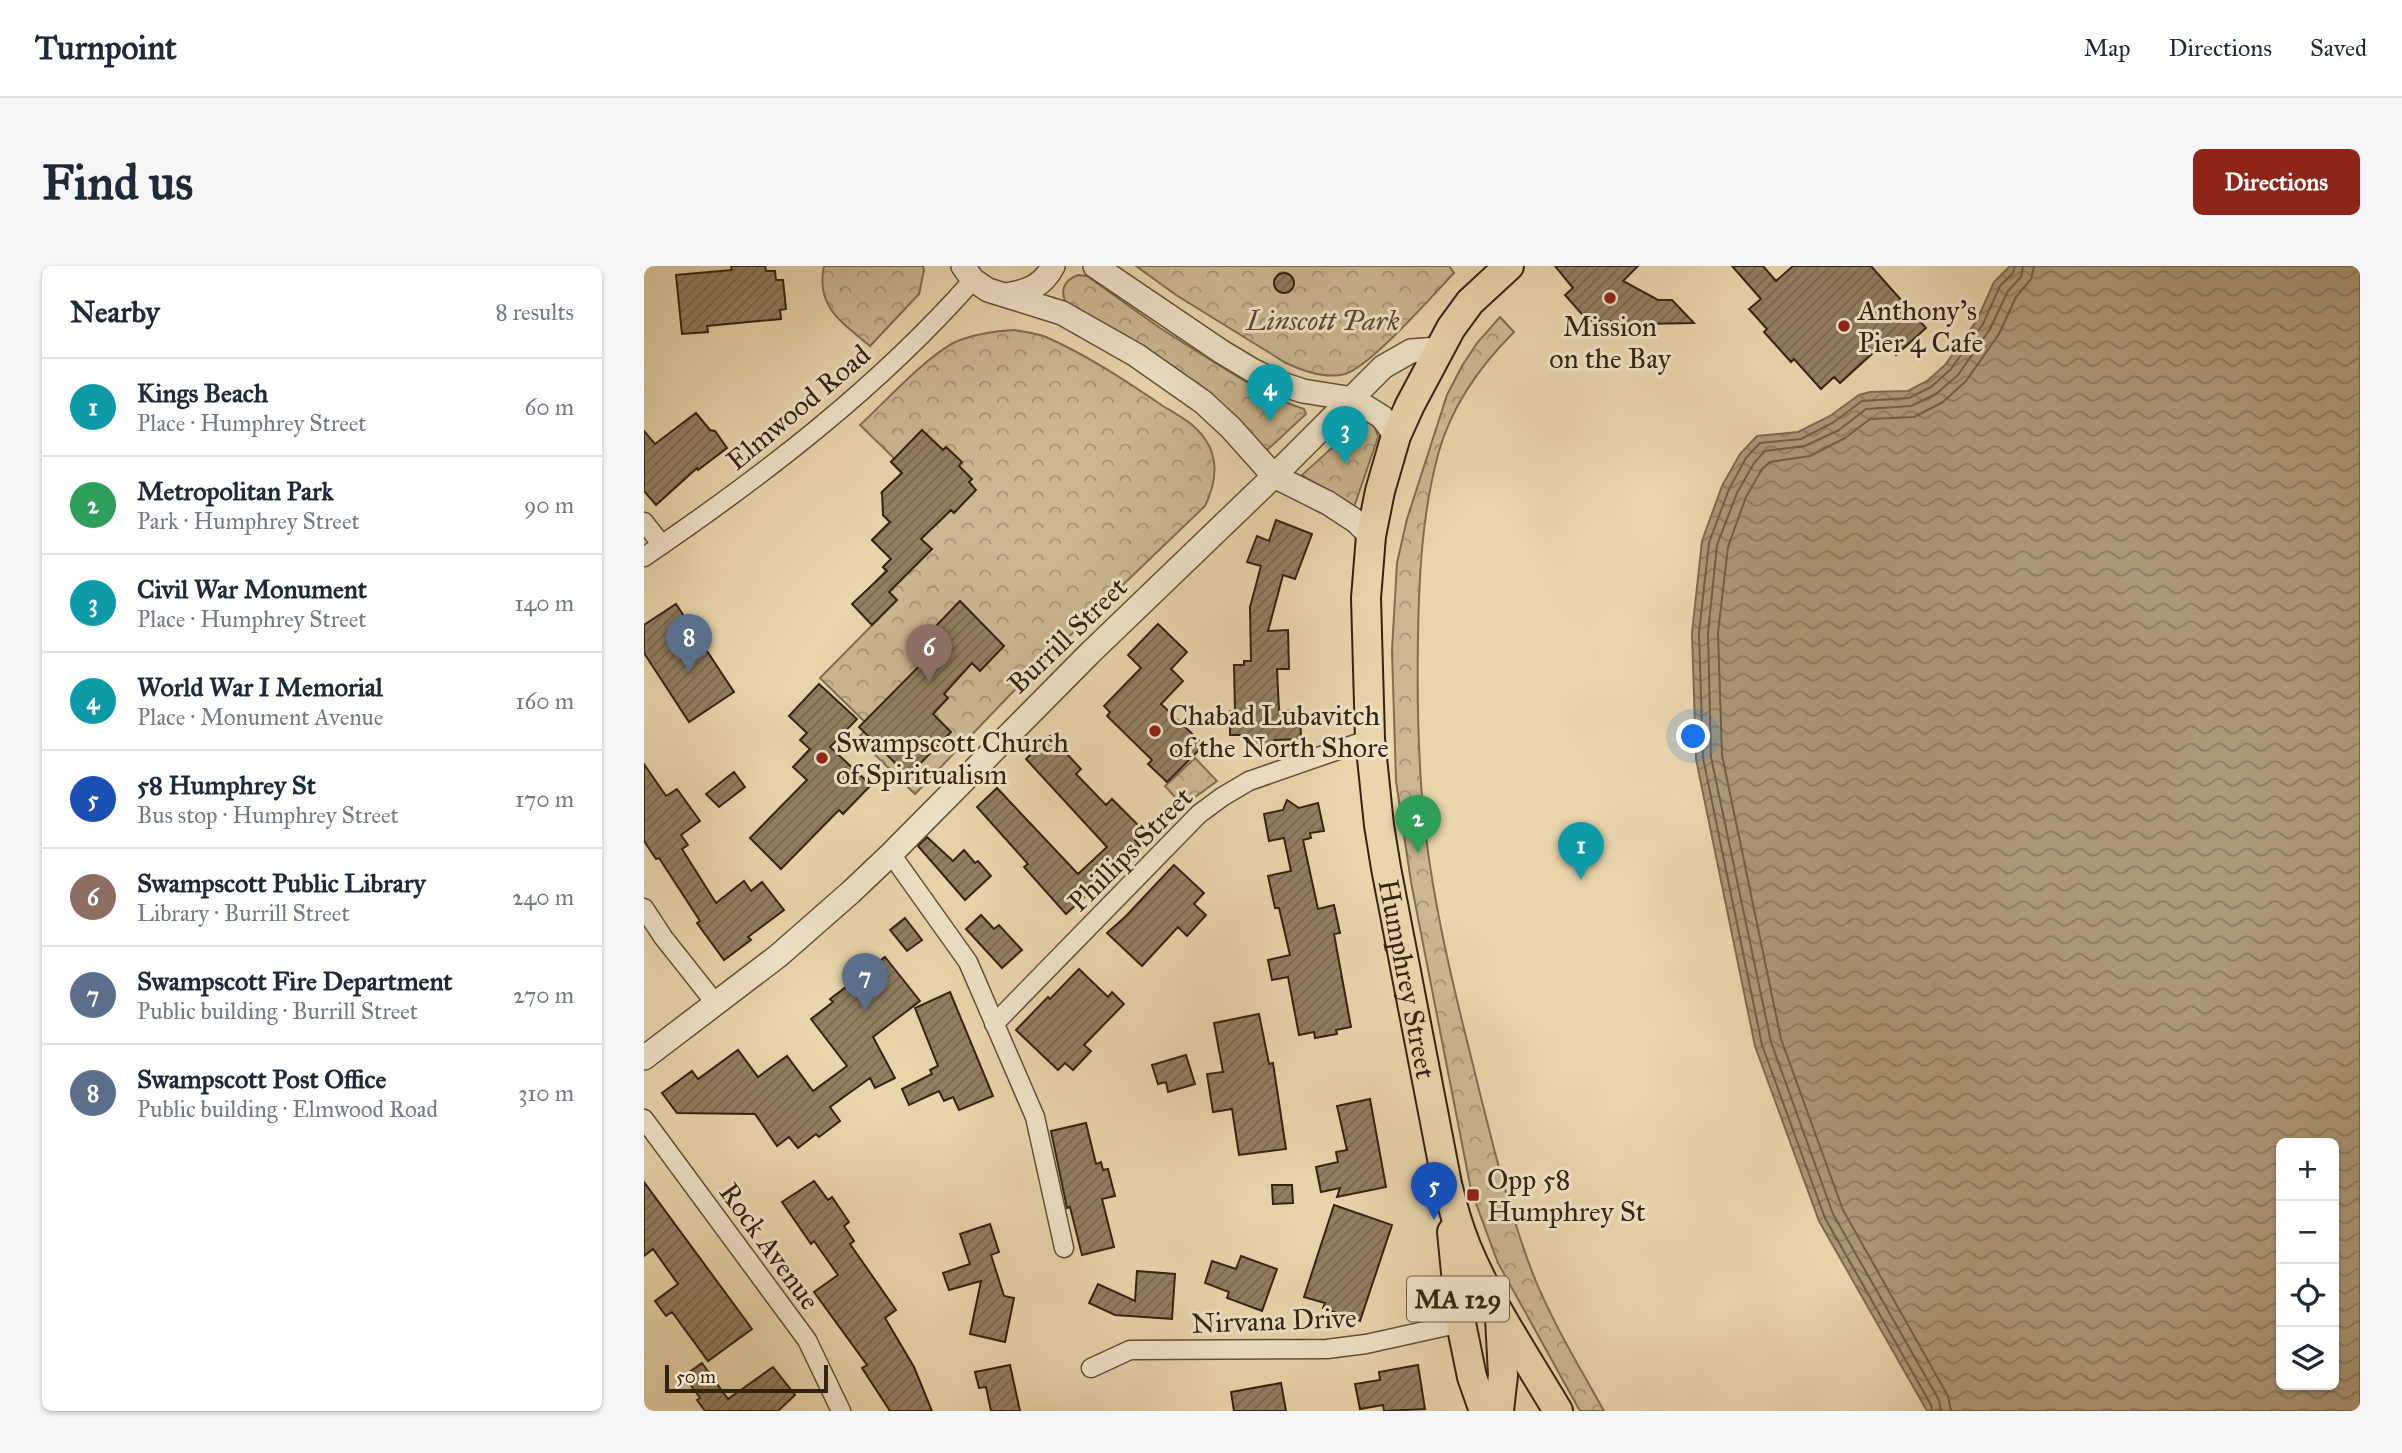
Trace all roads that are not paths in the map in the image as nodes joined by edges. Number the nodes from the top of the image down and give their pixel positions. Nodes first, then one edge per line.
1 (1053, 266) edge
2 (1095, 266) edge
3 (1509, 266) edge
4 (968, 273) edge
5 (1006, 295) junction
6 (1438, 349) junction
7 (1353, 399) junction
8 (1396, 436) junction
9 (1274, 476) junction
10 (644, 522) edge
11 (1370, 536) junction
12 (662, 545) junction
13 (644, 557) edge
14 (1370, 739) junction
15 (891, 854) junction
16 (644, 908) edge
17 (716, 1004) junction
18 (995, 1024) junction
19 (644, 1058) edge
20 (644, 1119) edge
21 (1447, 1184) junction
22 (1064, 1248) dead end
23 (1499, 1311) junction
24 (1461, 1323) junction
25 (1091, 1368) dead end
26 (841, 1411) edge
27 (1484, 1411) edge
28 (1499, 1411) edge
29 (1558, 1411) edge

1 - 5 street
2 - 7 street
3 - 6 main road, Humphrey Street / MA 129
4 - 5 street
4 - 12 street, Elmwood Road
5 - 9 street
6 - 7 street, Burrill Street
6 - 8 main road, Humphrey Street / MA 129
7 - 8 street
7 - 9 street, Burrill Street
8 - 11 main road, Humphrey Street / MA 129
9 - 11 street
9 - 15 street, Burrill Street
10 - 12 street
11 - 14 main road, Humphrey Street / MA 129
12 - 13 street, Elmwood Road
14 - 18 street, Phillips Street
14 - 21 main road, Humphrey Street / MA 129
15 - 17 street, Burrill Street
15 - 18 street
16 - 17 street
17 - 19 street, Burrill Street
18 - 22 street
20 - 26 street, Rock Avenue
21 - 23 main road, Humphrey Street / MA 129
21 - 24 main road, Humphrey Street / MA 129
23 - 28 main road, Humphrey Street / MA 129
23 - 29 main road
24 - 25 street, Nirvana Drive
24 - 27 main road, Humphrey Street / MA 129

